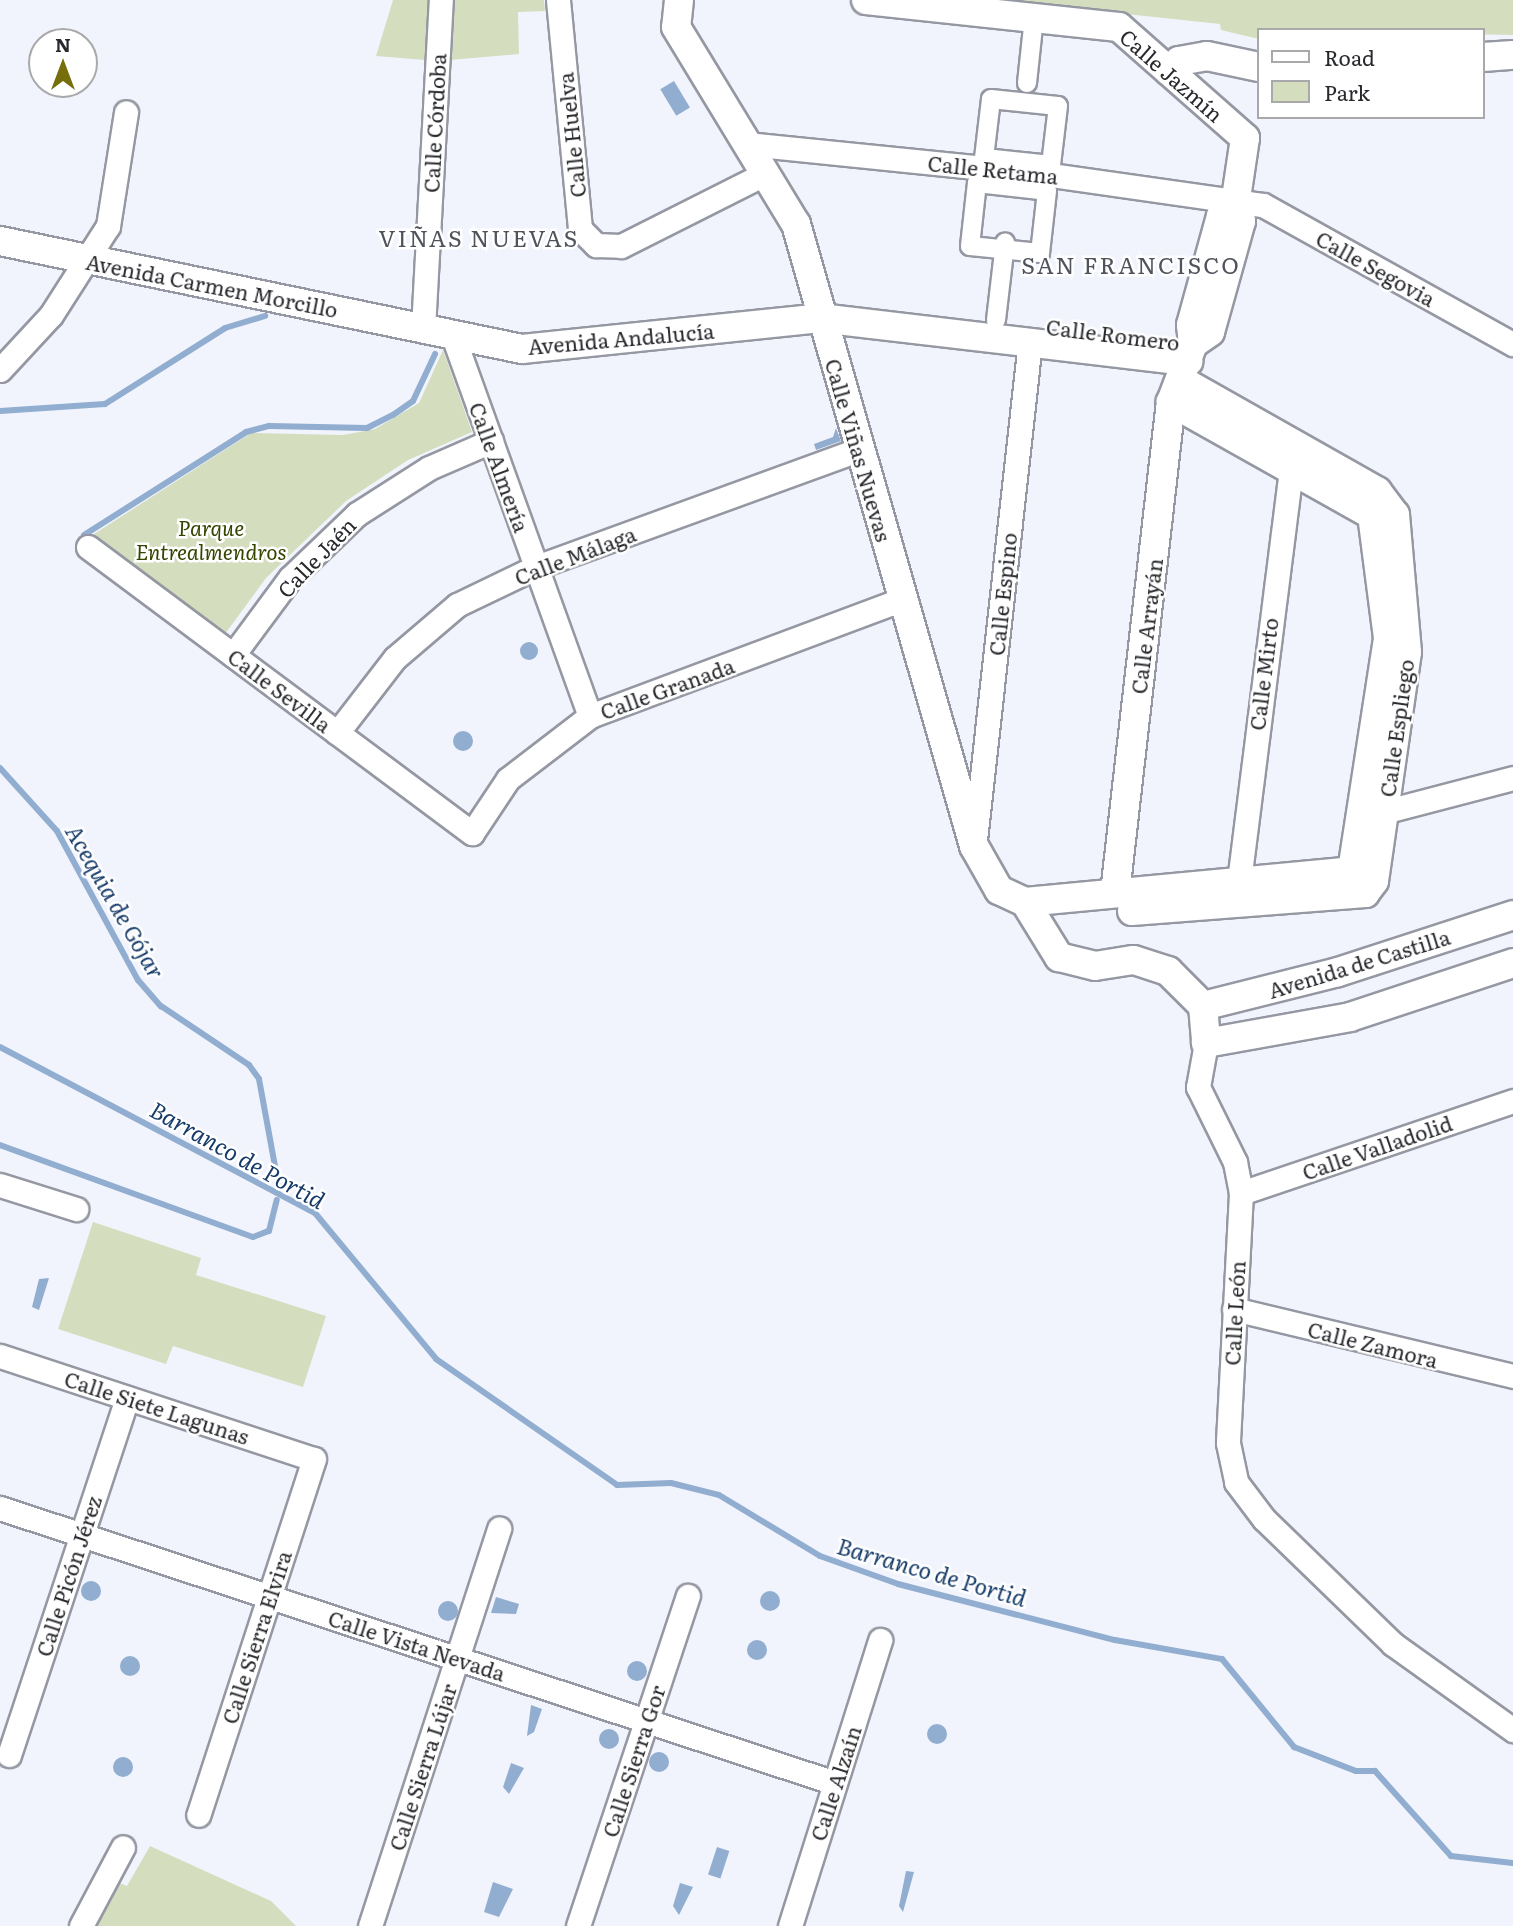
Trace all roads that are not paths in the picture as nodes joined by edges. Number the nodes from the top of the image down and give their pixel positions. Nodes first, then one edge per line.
1 (441, 0) edge
2 (558, 0) edge
3 (678, 0) edge
4 (866, 0) edge
5 (948, 4) edge
6 (1034, 18) junction
7 (1513, 55) edge
8 (1485, 57) edge
9 (1258, 67) edge
10 (1169, 72) junction
11 (1027, 83) dead end
12 (992, 99) joint
13 (126, 112) dead end
14 (748, 144) junction
15 (766, 173) junction
16 (1236, 198) junction
17 (0, 241) edge
18 (1004, 246) junction
19 (90, 261) junction
20 (818, 308) junction
21 (996, 320) junction
22 (423, 329) junction
23 (453, 336) junction
24 (1030, 342) junction
25 (1513, 344) edge
26 (0, 370) edge
27 (1183, 372) junction
28 (491, 441) junction
29 (860, 449) junction
30 (1292, 455) junction
31 (88, 547) dead end
32 (536, 567) junction
33 (901, 600) junction
34 (233, 655) junction
35 (590, 716) junction
36 (337, 733) junction
37 (1513, 778) edge
38 (1373, 816) junction
39 (472, 833) joint
40 (974, 846) junction
41 (1237, 893) junction
42 (1114, 903) junction
43 (1030, 910) junction
44 (1513, 915) edge
45 (1513, 963) edge
46 (1203, 1006) junction
47 (1206, 1043) junction
48 (1513, 1101) edge
49 (0, 1185) edge
50 (1241, 1193) junction
51 (76, 1209) dead end
52 (1234, 1308) junction
53 (0, 1356) edge
54 (1513, 1376) edge
55 (127, 1398) junction
56 (314, 1459) joint
57 (0, 1508) edge
58 (499, 1528) dead end
59 (82, 1535) junction
60 (688, 1596) dead end
61 (269, 1597) junction
62 (880, 1640) dead end
63 (458, 1659) junction
64 (647, 1721) junction
65 (1513, 1730) edge
66 (9, 1755) dead end
67 (835, 1783) junction
68 (198, 1815) dead end
69 (123, 1847) dead end
70 (81, 1926) edge
71 (370, 1926) edge
72 (578, 1926) edge
73 (790, 1926) edge

1 - 22 street, Calle Córdoba
2 - 15 street, Calle Huelva
3 - 14 street, Calle Viñas Nuevas
4 - 5 street, Calle Jazmín
5 - 6 street, Calle Jazmín
6 - 10 street, Calle Jazmín
6 - 11 street
7 - 8 street
9 - 10 street
10 - 16 street, Calle Jazmín
12 - 12 street
13 - 19 street
14 - 15 street, Calle Viñas Nuevas
14 - 16 street, Calle Retama
15 - 20 street, Calle Viñas Nuevas
16 - 25 street, Calle Segovia
16 - 27 street, Calle Jazmín
17 - 19 street, Avenida Carmen Morcillo
18 - 18 street
18 - 21 street
19 - 22 street, Avenida Carmen Morcillo
19 - 26 street
20 - 21 street, Calle Romero
20 - 23 street, Avenida Andalucía
20 - 24 street, Calle Romero
20 - 29 street, Calle Viñas Nuevas
21 - 27 street, Calle Romero
22 - 23 street, Avenida Andalucía
23 - 28 street, Calle Almería
24 - 27 street, Calle Romero
24 - 40 street, Calle Espino
27 - 30 street, Calle Espliego
27 - 42 street, Calle Arrayán
28 - 32 street, Calle Almería
28 - 34 street, Calle Jaén
29 - 32 street, Calle Málaga
29 - 33 street, Calle Viñas Nuevas
30 - 38 street, Calle Espliego
30 - 41 street, Calle Mirto
31 - 34 street, Calle Sevilla
32 - 35 street, Calle Almería
32 - 36 street, Calle Málaga
33 - 35 street, Calle Granada
33 - 40 street, Calle Viñas Nuevas
34 - 36 street, Calle Sevilla
35 - 39 street, Calle Granada
36 - 39 street, Calle Sevilla
37 - 38 street
38 - 41 street, Calle Espliego
40 - 43 street, Calle Viñas Nuevas
41 - 42 street
42 - 43 street
43 - 46 street
44 - 46 street, Avenida de Castilla
45 - 47 street, Avenida de Castilla
46 - 47 street, Calle León
47 - 50 street, Calle León
48 - 50 street, Calle Valladolid
49 - 51 street
50 - 52 street, Calle León
52 - 54 street, Calle Zamora
52 - 65 street, Calle León
53 - 55 street, Calle Siete Lagunas
55 - 56 street, Calle Siete Lagunas
55 - 59 street, Calle Picón Jérez
56 - 61 street, Calle Sierra Elvira
57 - 59 street, Calle Vista Nevada
58 - 63 street, Calle Sierra Lújar
59 - 61 street, Calle Vista Nevada
59 - 66 street, Calle Picón Jérez
60 - 64 street, Calle Sierra Gor
61 - 63 street, Calle Vista Nevada
61 - 68 street, Calle Sierra Elvira
62 - 67 street, Calle Alzaín
63 - 64 street, Calle Vista Nevada
63 - 71 street, Calle Sierra Lújar
64 - 67 street, Calle Vista Nevada
64 - 72 street, Calle Sierra Gor
67 - 73 street, Calle Alzaín
69 - 70 street

